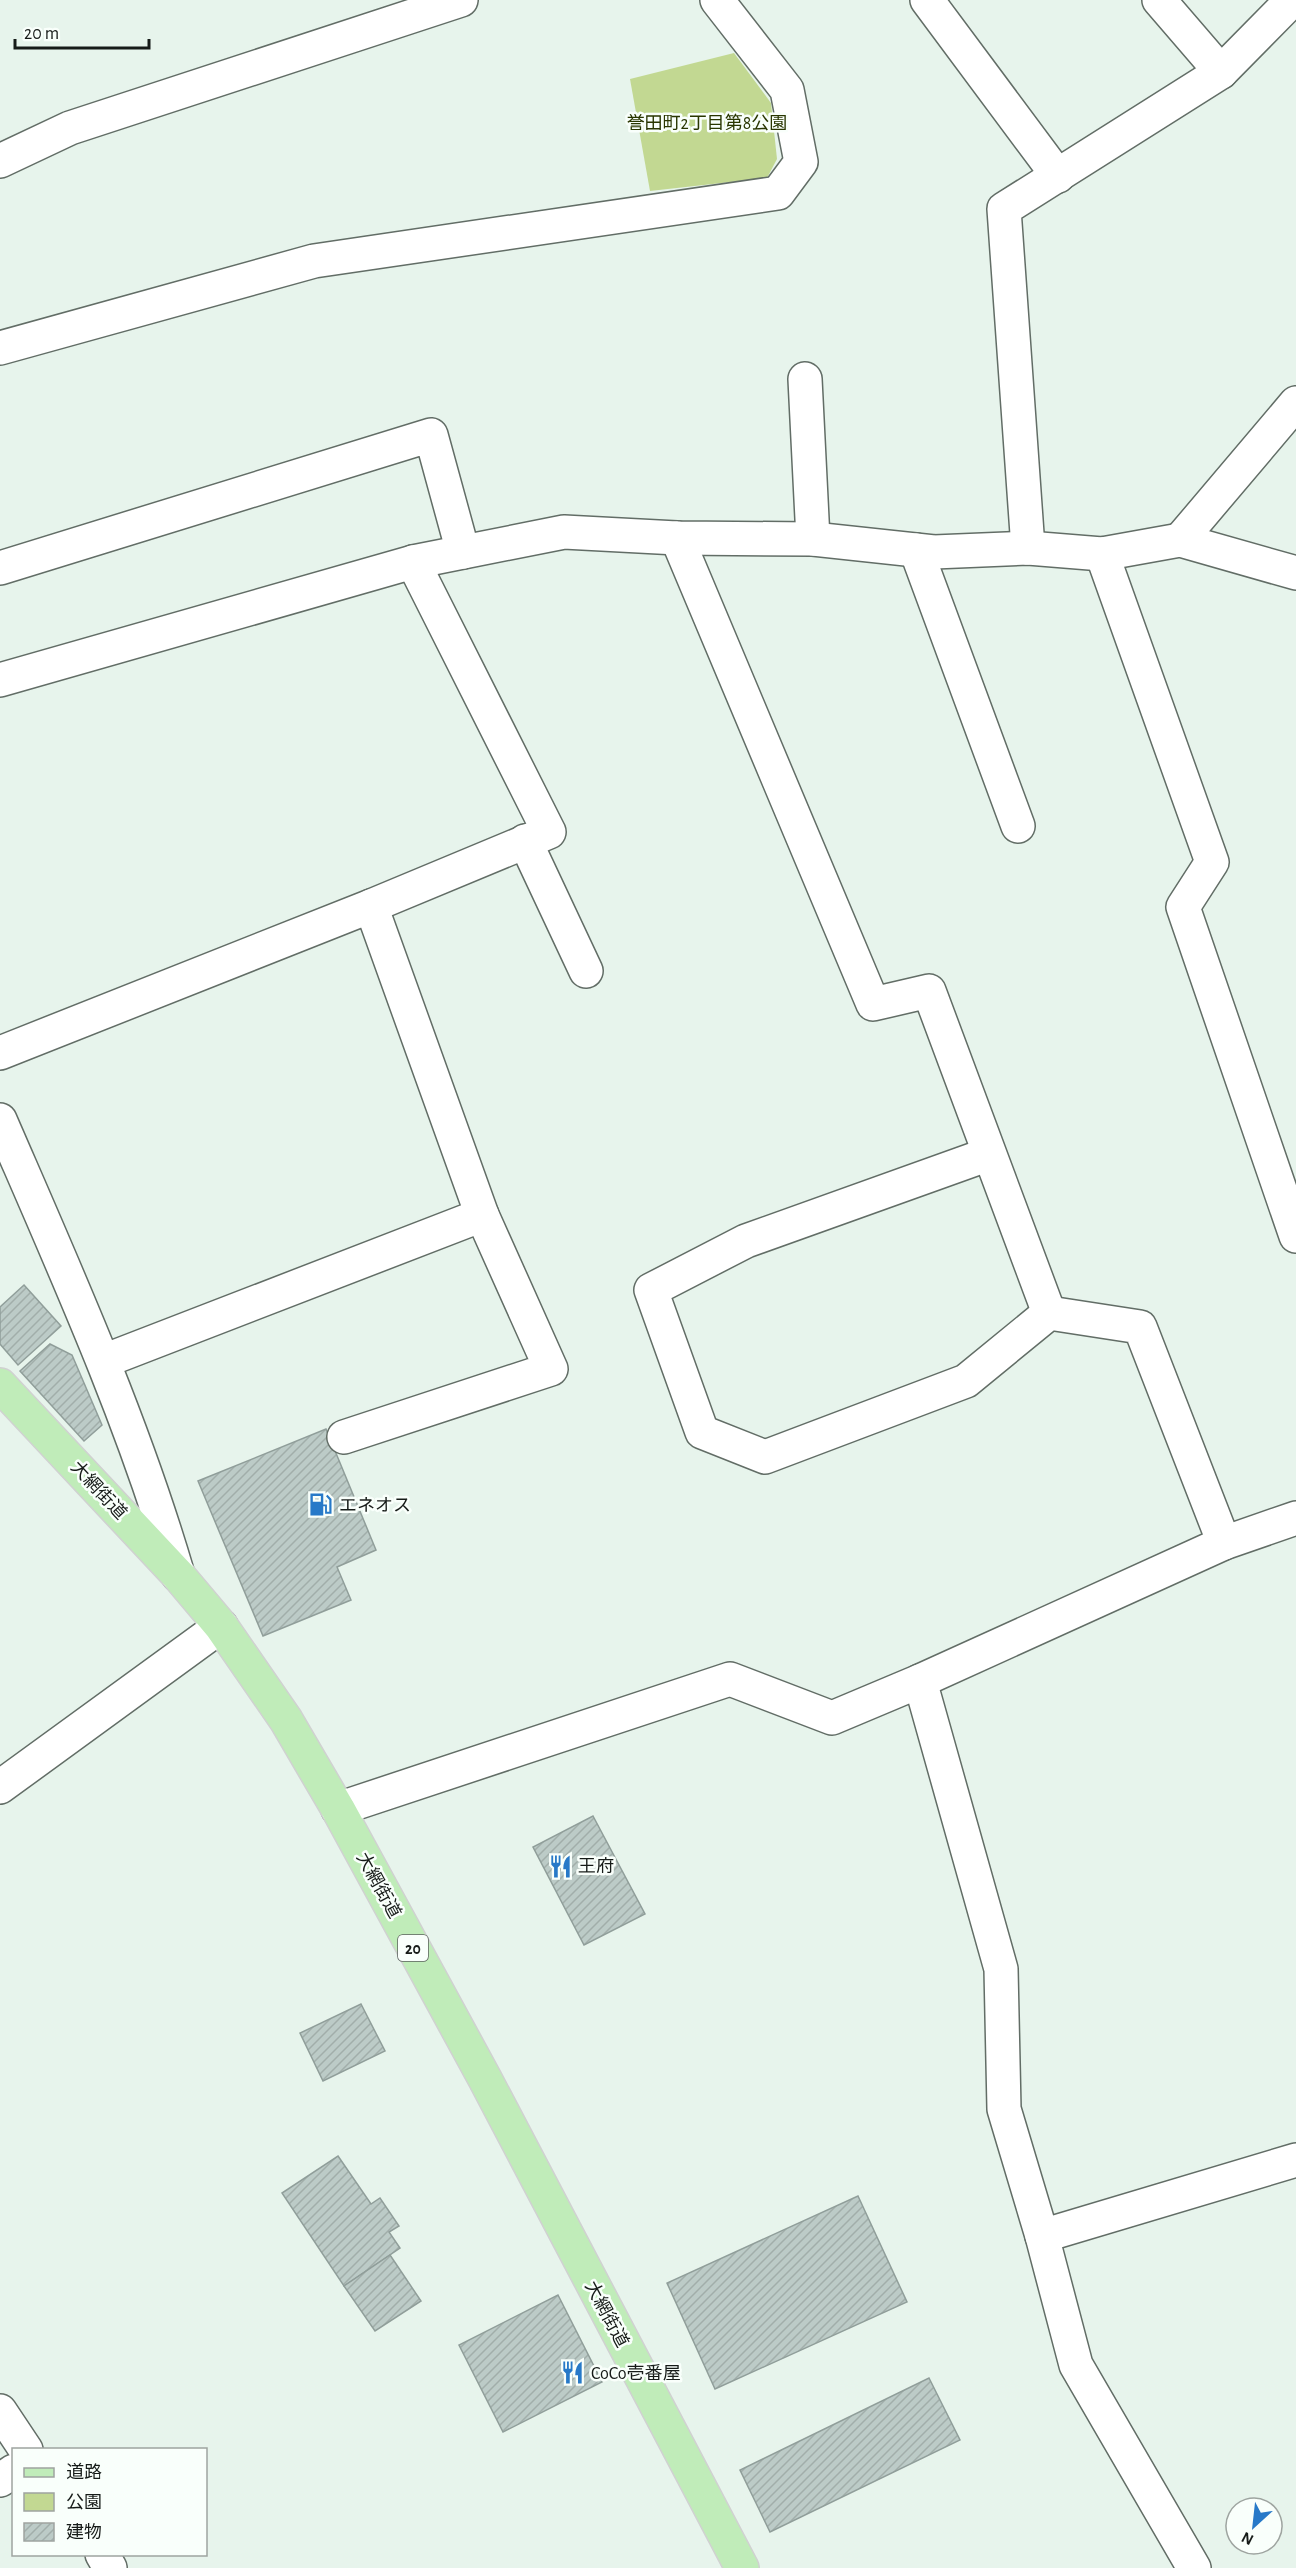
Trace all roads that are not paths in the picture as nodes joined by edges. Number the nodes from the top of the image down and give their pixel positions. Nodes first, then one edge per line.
1 (461, 0) edge
2 (717, 0) edge
3 (927, 0) edge
4 (1159, 0) edge
5 (1292, 0) edge
6 (1221, 72) junction
7 (0, 161) edge
8 (1058, 176) junction
9 (0, 348) edge
10 (805, 379) dead end
11 (1296, 403) edge
12 (677, 538) junction
13 (813, 539) junction
14 (1180, 540) junction
15 (1028, 548) junction
16 (916, 550) junction
17 (463, 552) junction
18 (1102, 554) junction
19 (413, 562) junction
20 (0, 568) edge
21 (1296, 573) edge
22 (0, 680) edge
23 (1018, 826) dead end
24 (525, 841) junction
25 (371, 906) junction
26 (586, 971) dead end
27 (0, 1053) edge
28 (0, 1120) edge
29 (989, 1154) junction
30 (482, 1215) junction
31 (1296, 1236) edge
32 (1049, 1313) junction
33 (104, 1361) junction
34 (0, 1385) edge
35 (344, 1437) dead end
36 (1296, 1518) edge
37 (1224, 1543) junction
38 (178, 1575) junction
39 (221, 1626) junction
40 (920, 1681) junction
41 (0, 1787) edge
42 (338, 1809) junction
43 (1296, 2160) edge
44 (1042, 2236) junction
45 (0, 2410) edge
46 (25, 2448) edge
47 (1183, 2565) edge
48 (742, 2568) edge

1 - 7 street
2 - 9 street
3 - 8 street
4 - 6 street
5 - 6 street
6 - 8 street
8 - 15 street
10 - 13 street
11 - 14 street
12 - 13 street
12 - 17 street
12 - 29 street
13 - 16 street
14 - 18 street
14 - 21 street
15 - 16 street
15 - 18 street
16 - 23 street
17 - 19 street
17 - 20 street
18 - 31 street
19 - 22 street
19 - 24 street
24 - 25 street
24 - 26 street
25 - 27 street
25 - 30 street
28 - 33 street
29 - 32 street
29 - 32 street
30 - 33 street
30 - 35 street
32 - 37 street
33 - 38 street
34 - 38 main road, 大網街道 / 20
36 - 37 street
37 - 40 street
38 - 39 main road, 大網街道 / 20
39 - 41 street
39 - 42 main road, 大網街道 / 20
40 - 42 street
40 - 44 street
42 - 48 main road, 大網街道 / 20
43 - 44 street
44 - 47 street
45 - 46 street

